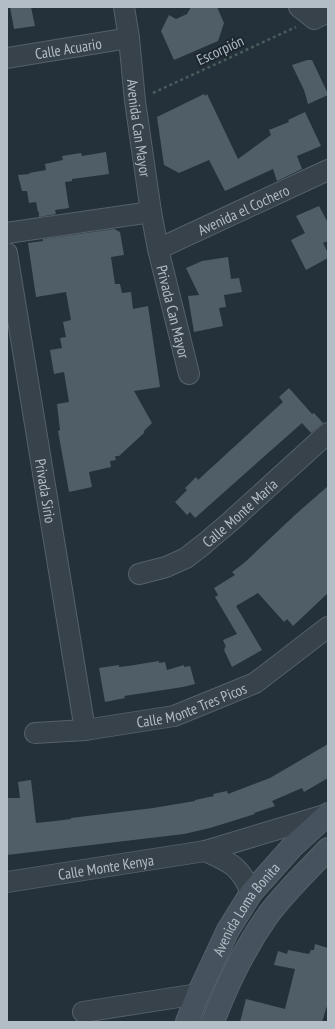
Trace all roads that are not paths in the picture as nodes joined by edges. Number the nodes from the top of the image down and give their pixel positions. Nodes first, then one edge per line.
1 (124, 7) edge
2 (129, 38) junction
3 (7, 58) edge
4 (328, 170) edge
5 (151, 212) junction
6 (7, 233) edge
7 (158, 249) junction
8 (7, 253) edge
9 (189, 374) dead end
10 (328, 433) edge
11 (139, 574) dead end
12 (328, 628) edge
13 (85, 730) junction
14 (35, 733) dead end
15 (328, 814) edge
16 (328, 849) edge
17 (205, 851) junction
18 (7, 882) edge
19 (251, 892) junction
20 (198, 994) junction
21 (83, 1012) dead end
22 (187, 1022) edge
23 (213, 1022) edge

1 - 2 street, Avenida Can Mayor
2 - 3 street, Calle Acuario
2 - 5 street, Avenida Can Mayor
4 - 7 street, Avenida el Cochero
5 - 6 street
5 - 7 street, Avenida Can Mayor
7 - 9 street, Privada Can Mayor
8 - 13 street, Privada Sirio
10 - 11 street, Calle Monte María
12 - 13 street, Calle Monte Tres Picos
13 - 14 street, Calle Monte Tres Picos
15 - 17 street, Calle Monte Kenya
15 - 19 main road, Avenida Loma Bonita
16 - 23 main road, Avenida Loma Bonita
17 - 18 street, Calle Monte Kenya
17 - 19 street
19 - 20 main road, Avenida Loma Bonita
20 - 21 street
20 - 22 main road, Avenida Loma Bonita

